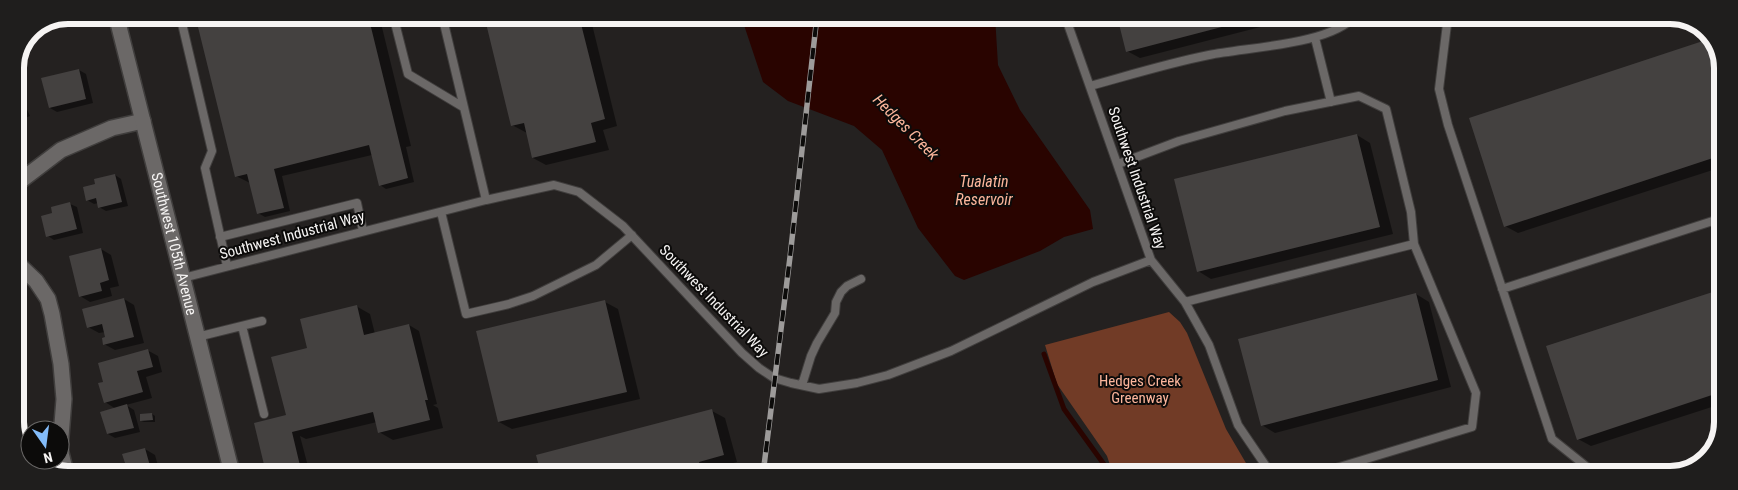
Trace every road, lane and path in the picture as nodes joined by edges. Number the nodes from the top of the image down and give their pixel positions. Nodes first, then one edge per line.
1 (118, 24) edge
2 (182, 24) edge
3 (395, 24) edge
4 (444, 24) edge
5 (1068, 24) edge
6 (1345, 24) edge
7 (1448, 24) edge
8 (1314, 38) junction
9 (1090, 86) junction
10 (1331, 102) junction
11 (464, 107) junction
12 (143, 121) junction
13 (1118, 164) junction
14 (24, 178) edge
15 (486, 200) junction
16 (441, 212) junction
17 (1714, 221) edge
18 (363, 231) junction
19 (632, 235) junction
20 (220, 237) junction
21 (1414, 244) junction
22 (1152, 260) junction
23 (226, 266) junction
24 (24, 270) edge
25 (183, 278) junction
26 (861, 279) dead end
27 (1502, 289) junction
28 (1185, 302) junction
29 (262, 321) dead end
30 (242, 326) junction
31 (197, 337) junction
32 (802, 385) junction
33 (264, 414) dead end
34 (64, 466) edge
35 (230, 466) edge
36 (1266, 466) edge
37 (1343, 466) edge
38 (1586, 466) edge

1 - 12 street, Southwest 105th Avenue
2 - 20 lane
3 - 11 lane
4 - 11 lane
5 - 9 lane, Southwest Industrial Way
6 - 8 lane
7 - 27 lane
8 - 9 lane
8 - 10 lane
9 - 13 lane, Southwest Industrial Way
10 - 13 lane
10 - 21 lane
11 - 15 lane
12 - 14 street
12 - 25 street, Southwest 105th Avenue
13 - 22 lane, Southwest Industrial Way
15 - 16 lane, Southwest Industrial Way
15 - 19 lane, Southwest Industrial Way
16 - 18 lane, Southwest Industrial Way
16 - 19 lane
17 - 27 lane
18 - 20 lane
18 - 23 lane, Southwest Industrial Way
19 - 32 lane, Southwest Industrial Way
20 - 23 lane
21 - 28 lane
21 - 37 lane
22 - 28 lane
22 - 32 lane, Southwest Industrial Way
23 - 25 lane, Southwest Industrial Way
24 - 34 street
25 - 31 street, Southwest 105th Avenue
26 - 32 lane
27 - 38 lane
28 - 36 lane
29 - 30 lane
30 - 31 lane
30 - 33 lane
31 - 35 street, Southwest 105th Avenue

